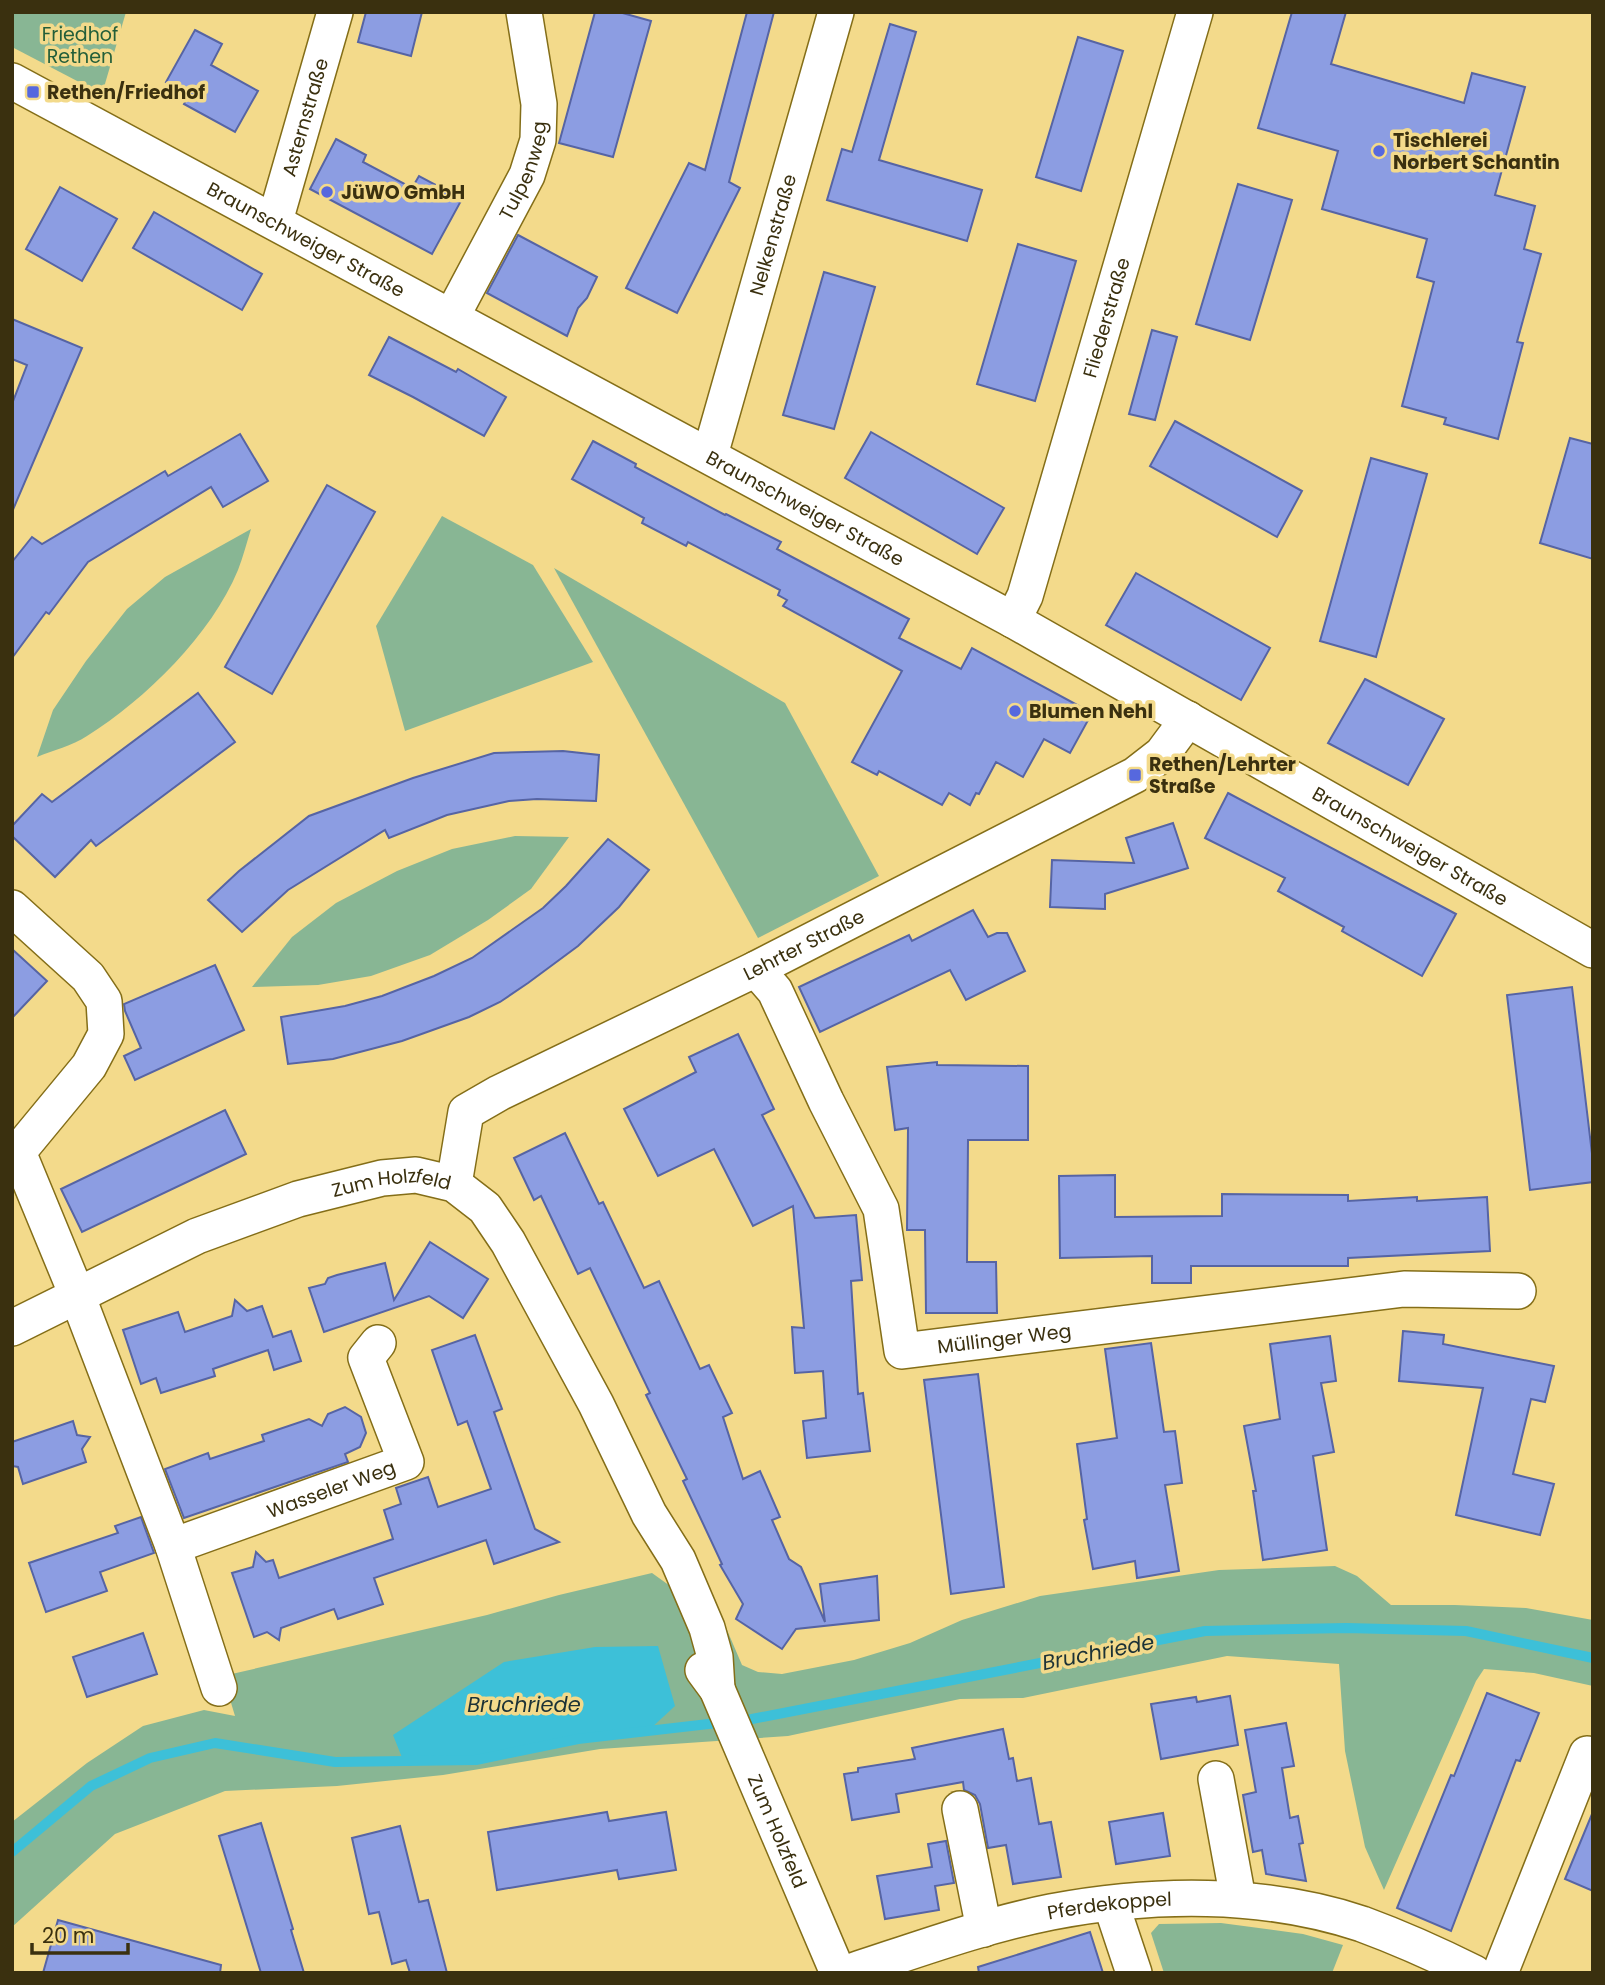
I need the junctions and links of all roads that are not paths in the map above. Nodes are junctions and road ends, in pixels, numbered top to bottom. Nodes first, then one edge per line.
1 (335, 12) edge
2 (524, 12) edge
3 (836, 12) edge
4 (1195, 12) edge
5 (12, 81) edge
6 (275, 221) junction
7 (452, 316) junction
8 (710, 455) junction
9 (1013, 620) junction
10 (1188, 719) junction
11 (12, 908) edge
12 (1593, 950) edge
13 (756, 969) junction
14 (15, 1153) edge
15 (454, 1184) junction
16 (1518, 1291) dead end
17 (77, 1295) junction
18 (12, 1328) edge
19 (378, 1343) dead end
20 (173, 1546) junction
21 (219, 1688) dead end
22 (1587, 1754) dead end
23 (1216, 1779) dead end
24 (960, 1809) dead end
25 (1238, 1899) junction
26 (1111, 1904) junction
27 (984, 1929) junction
28 (838, 1973) edge
29 (846, 1973) edge
30 (1134, 1973) edge
31 (1474, 1973) edge
32 (1500, 1973) edge

1 - 6 street, Asternstraße
2 - 7 street, Tulpenweg
3 - 8 street, Nelkenstraße
4 - 9 street, Fliederstraße
5 - 6 street, Braunschweiger Straße
6 - 7 street, Braunschweiger Straße
7 - 8 street, Braunschweiger Straße
8 - 9 street, Braunschweiger Straße
9 - 10 street, Braunschweiger Straße
10 - 12 street, Braunschweiger Straße
10 - 13 street, Lehrter Straße
11 - 14 street
13 - 15 street, Lehrter Straße
13 - 16 street, Müllinger Weg
14 - 17 street
15 - 17 street, Zum Holzfeld
15 - 28 street, Zum Holzfeld
17 - 18 street, Zum Holzfeld
17 - 20 street
19 - 20 street, Wasseler Weg
20 - 21 street
22 - 32 street
23 - 25 street
24 - 27 street
25 - 26 street, Pferdekoppel
25 - 31 street, Pferdekoppel
26 - 27 street, Pferdekoppel
26 - 30 street
27 - 29 street, Pferdekoppel

